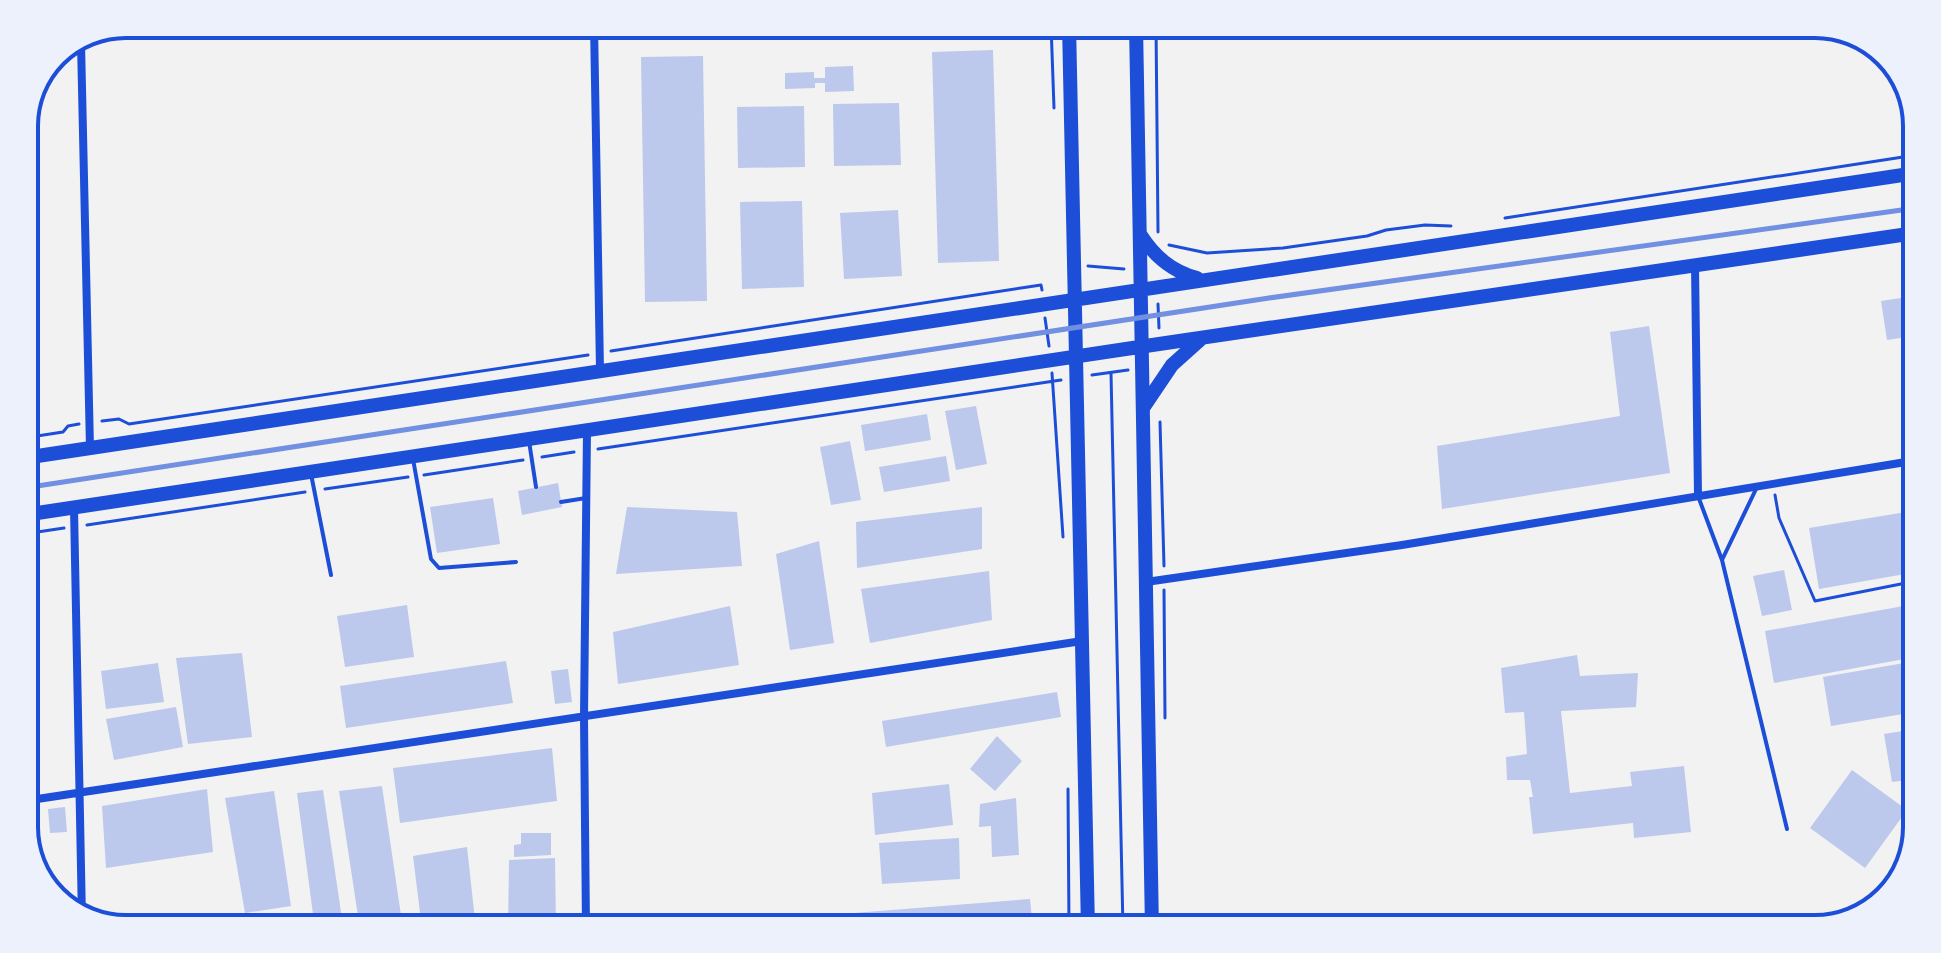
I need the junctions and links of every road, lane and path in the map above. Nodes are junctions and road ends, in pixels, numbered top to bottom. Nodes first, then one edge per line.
1 (594, 38) edge
2 (1069, 38) edge
3 (1136, 38) edge
4 (1156, 38) edge
5 (81, 51) edge
6 (1903, 157) edge
7 (1903, 175) edge
8 (1497, 219) dead end
9 (1450, 226) dead end
10 (1140, 234) junction
11 (1903, 235) edge
12 (1158, 237) dead end
13 (1158, 243) dead end
14 (1084, 266) dead end
15 (1695, 266) junction
16 (1132, 269) dead end
17 (1201, 279) junction
18 (1041, 285) dead end
19 (1141, 288) junction
20 (1074, 298) junction
21 (1159, 301) dead end
22 (1159, 326) dead end
23 (1202, 338) junction
24 (1142, 346) junction
25 (600, 353) junction
26 (1076, 357) junction
27 (600, 370) junction
28 (1123, 371) dead end
29 (1111, 373) junction
30 (1088, 376) dead end
31 (1143, 408) junction
32 (1160, 409) dead end
33 (89, 423) junction
34 (587, 430) junction
35 (38, 436) edge
36 (528, 439) junction
37 (90, 448) junction
38 (38, 456) edge
39 (412, 457) junction
40 (1903, 463) edge
41 (310, 472) junction
42 (1774, 485) junction
43 (536, 487) dead end
44 (1757, 487) junction
45 (1698, 496) junction
46 (587, 497) junction
47 (561, 502) dead end
48 (74, 508) junction
49 (38, 513) edge
50 (1722, 560) junction
51 (516, 562) dead end
52 (331, 575) dead end
53 (1164, 580) junction
54 (1146, 582) junction
55 (1903, 584) edge
56 (1082, 641) junction
57 (584, 717) junction
58 (1165, 730) dead end
59 (78, 795) junction
60 (38, 799) edge
61 (1787, 829) dead end
62 (81, 903) edge
63 (586, 915) edge
64 (1088, 915) edge
65 (1123, 915) edge
66 (1152, 915) edge

1 - 25 street
2 - 20 main road
3 - 10 main road
4 - 12 path
5 - 33 street
6 - 8 path
7 - 17 main road
9 - 13 path
10 - 17 main road
10 - 19 main road
11 - 15 main road
14 - 16 path
15 - 23 main road
15 - 45 street
17 - 19 main road
18 - 25 path
19 - 20 main road
19 - 24 main road
20 - 26 main road
20 - 27 main road
21 - 22 path
23 - 24 main road
23 - 31 main road
24 - 26 main road
24 - 31 main road
25 - 27 street
25 - 33 path
26 - 34 main road
26 - 56 main road
27 - 37 main road
28 - 29 path
29 - 30 path
29 - 65 path
31 - 54 main road
32 - 53 path
33 - 35 path
33 - 37 street
34 - 36 main road
34 - 46 street
36 - 39 main road
36 - 43 lane
37 - 38 main road
39 - 41 main road
39 - 51 lane
40 - 42 street
41 - 48 main road
41 - 52 lane
42 - 44 street
42 - 55 path
44 - 45 street
44 - 50 lane
45 - 50 lane
45 - 53 street
46 - 47 lane
46 - 57 street
48 - 49 main road
48 - 59 street
50 - 61 lane
53 - 54 street
53 - 58 path
54 - 66 main road
56 - 57 street
56 - 64 main road
57 - 59 street
57 - 63 street
59 - 60 street
59 - 62 street

